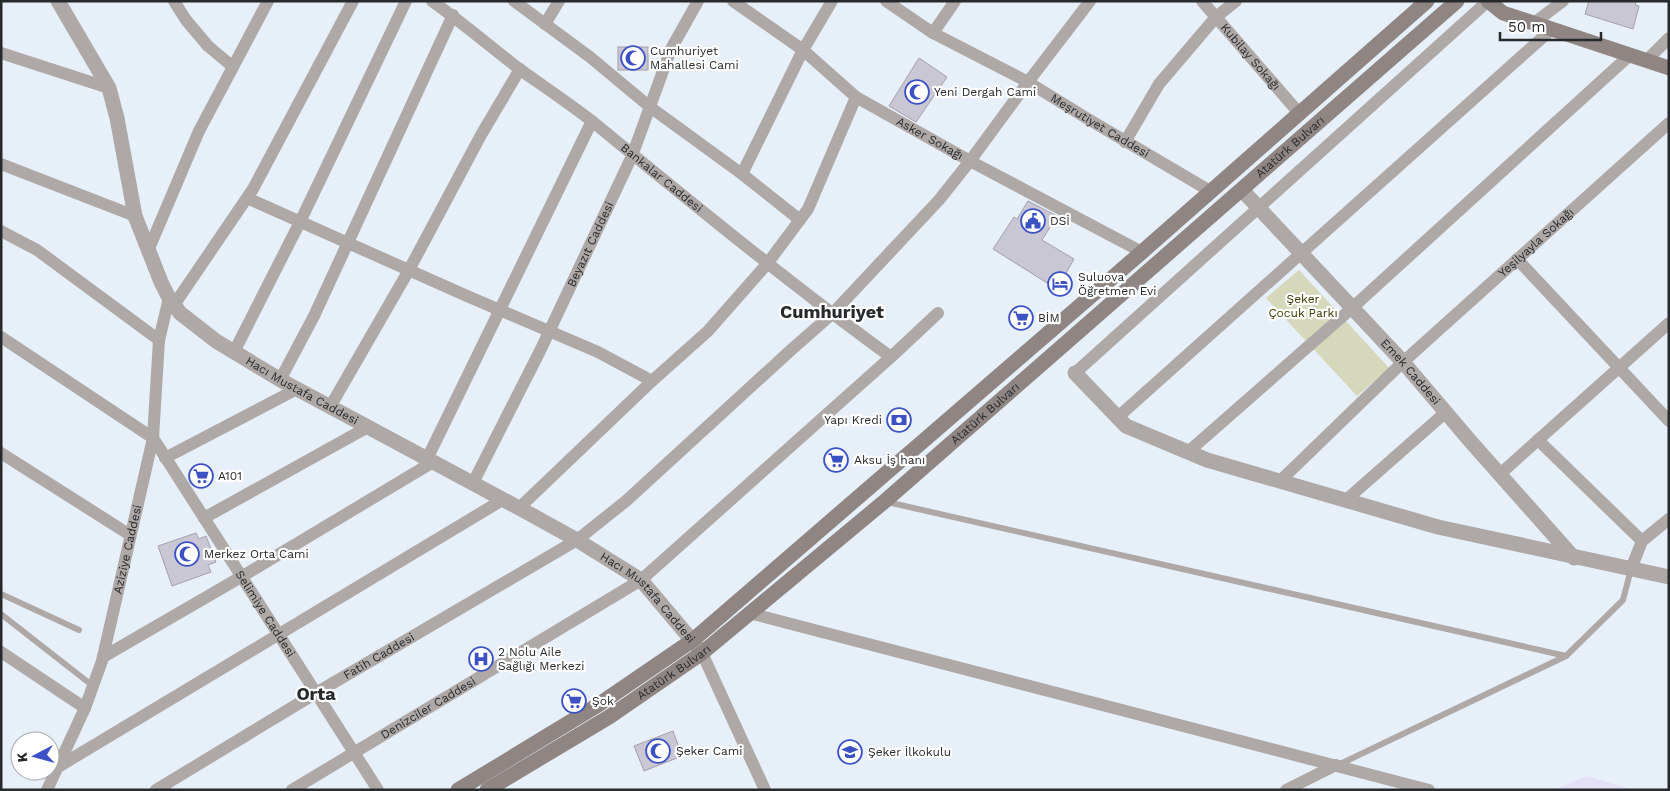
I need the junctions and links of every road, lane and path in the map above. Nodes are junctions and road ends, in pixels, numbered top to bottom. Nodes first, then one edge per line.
1 (58, 1) edge
2 (174, 1) edge
3 (268, 1) edge
4 (353, 1) edge
5 (406, 1) edge
6 (432, 1) edge
7 (514, 1) edge
8 (559, 1) edge
9 (698, 1) edge
10 (733, 1) edge
11 (832, 1) edge
12 (886, 1) edge
13 (955, 1) edge
14 (1090, 1) edge
15 (1202, 1) edge
16 (1236, 1) edge
17 (1427, 1) edge
18 (1457, 1) edge
19 (1488, 1) edge
20 (1563, 1) edge
21 (453, 15) junction
22 (1216, 17) junction
23 (545, 24) junction
24 (1534, 24) junction
25 (1552, 29) junction
26 (934, 33) junction
27 (1669, 38) edge
28 (803, 50) junction
29 (1, 52) edge
30 (1630, 56) junction
31 (1646, 61) junction
32 (233, 67) junction
33 (1669, 68) edge
34 (520, 69) junction
35 (1028, 82) junction
36 (109, 88) junction
37 (856, 97) junction
38 (650, 107) junction
39 (1299, 113) junction
40 (592, 121) junction
41 (1669, 124) edge
42 (1126, 142) junction
43 (632, 156) junction
44 (970, 161) junction
45 (1, 164) edge
46 (742, 174) junction
47 (1242, 190) junction
48 (1210, 191) junction
49 (247, 198) junction
50 (1258, 207) junction
51 (135, 216) junction
52 (800, 220) junction
53 (300, 222) junction
54 (1, 231) edge
55 (349, 243) junction
56 (148, 251) junction
57 (1142, 252) junction
58 (1301, 254) junction
59 (1517, 259) junction
60 (767, 264) junction
61 (409, 270) junction
62 (172, 301) junction
63 (1352, 308) junction
64 (500, 310) junction
65 (938, 312) dead end
66 (832, 314) junction
67 (1669, 323) edge
68 (549, 332) junction
69 (1, 337) edge
70 (159, 340) junction
71 (234, 352) junction
72 (891, 357) junction
73 (1403, 362) junction
74 (1619, 367) junction
75 (1075, 373) joint
76 (280, 380) junction
77 (652, 381) junction
78 (297, 390) junction
79 (330, 407) junction
80 (1446, 412) junction
81 (1118, 417) junction
82 (1669, 421) edge
83 (368, 428) junction
84 (153, 438) junction
85 (1538, 440) junction
86 (1188, 452) junction
87 (1, 453) edge
88 (165, 458) junction
89 (430, 460) junction
90 (1500, 474) junction
91 (1280, 481) junction
92 (474, 484) junction
93 (504, 500) junction
94 (1346, 500) junction
95 (885, 501) junction
96 (519, 508) junction
97 (204, 518) junction
98 (1669, 519) edge
99 (130, 535) junction
100 (577, 540) junction
101 (1642, 541) junction
102 (1574, 558) junction
103 (1631, 569) junction
104 (241, 577) junction
105 (1669, 577) edge
106 (641, 580) junction
107 (1, 594) edge
108 (749, 613) junction
109 (1, 614) edge
110 (79, 630) dead end
111 (278, 634) junction
112 (692, 640) junction
113 (1, 652) edge
114 (702, 653) junction
115 (1566, 656) junction
116 (103, 657) junction
117 (93, 686) junction
118 (316, 693) junction
119 (85, 708) junction
120 (353, 753) junction
121 (60, 762) edge
122 (60, 765) edge
123 (1336, 766) junction
124 (156, 790) edge
125 (292, 790) edge
126 (378, 790) edge
127 (458, 790) edge
128 (487, 790) edge
129 (765, 790) edge
130 (1286, 790) edge
131 (1429, 790) edge

1 - 36 street, Hacı Mustafa Caddesi
2 - 32 street
3 - 32 street
4 - 49 street
5 - 53 street
6 - 21 street, Bankalar Caddesi
7 - 23 street
8 - 23 street
9 - 38 street, Beyazıt Caddesi
10 - 28 street, Asker Sokağı
11 - 28 street
12 - 26 street, Meşrutiyet Caddesi
13 - 26 street
14 - 35 street, Fatih Caddesi
15 - 22 street, Kubilay Sokağı
16 - 22 street
17 - 39 main road, Atatürk Bulvarı
18 - 47 main road, Atatürk Bulvarı
19 - 24 main road
19 - 50 street
20 - 24 street
21 - 34 street, Bankalar Caddesi
21 - 55 street
22 - 39 street, Kubilay Sokağı
22 - 42 street
23 - 38 street
24 - 25 main road
25 - 30 main road
25 - 58 street
26 - 35 street, Meşrutiyet Caddesi
27 - 31 street
28 - 37 street, Asker Sokağı
28 - 46 street
29 - 36 street
30 - 31 main road
30 - 63 street
31 - 33 main road
32 - 56 street
34 - 40 street, Bankalar Caddesi
34 - 61 street
35 - 42 street, Meşrutiyet Caddesi
35 - 44 street, Fatih Caddesi
36 - 51 street, Hacı Mustafa Caddesi
37 - 44 street, Asker Sokağı
37 - 52 street
38 - 43 street, Beyazıt Caddesi
38 - 46 street
39 - 48 main road, Atatürk Bulvarı
40 - 43 street, Bankalar Caddesi
40 - 64 street
41 - 59 street, Yeşilyayla Sokağı
42 - 48 street, Meşrutiyet Caddesi
43 - 60 street, Bankalar Caddesi
43 - 68 street, Beyazıt Caddesi
44 - 57 street, Asker Sokağı
44 - 66 street, Fatih Caddesi
45 - 51 street
46 - 52 street
47 - 50 street, Emek Caddesi
47 - 95 main road, Atatürk Bulvarı
48 - 57 main road, Atatürk Bulvarı
49 - 53 street
49 - 62 street
50 - 58 street, Emek Caddesi
50 - 75 street
51 - 56 street, Hacı Mustafa Caddesi
52 - 60 street
53 - 55 street
53 - 71 street
54 - 70 street
55 - 61 street
55 - 76 street
56 - 62 street, Hacı Mustafa Caddesi
57 - 112 main road, Atatürk Bulvarı
58 - 63 street, Emek Caddesi
58 - 81 street
59 - 73 street, Yeşilyayla Sokağı
59 - 74 street
60 - 66 street, Bankalar Caddesi
60 - 77 street
61 - 64 street
61 - 79 street
62 - 70 street, Aziziye Caddesi
62 - 71 street, Hacı Mustafa Caddesi
63 - 73 street, Emek Caddesi
63 - 86 street
64 - 68 street
64 - 89 street
65 - 72 street, Denizciler Caddesi
66 - 72 street, Bankalar Caddesi
66 - 100 street, Fatih Caddesi
67 - 74 street
68 - 77 street
68 - 92 street, Beyazıt Caddesi
69 - 84 street
70 - 84 street, Aziziye Caddesi
71 - 76 street, Hacı Mustafa Caddesi
72 - 106 street, Denizciler Caddesi
73 - 80 street, Emek Caddesi
73 - 91 street, Yeşilyayla Sokağı
74 - 82 street
74 - 85 street
75 - 81 street
76 - 78 street, Hacı Mustafa Caddesi
77 - 96 street
78 - 79 street, Hacı Mustafa Caddesi
78 - 88 street
79 - 83 street, Hacı Mustafa Caddesi
80 - 90 street, Emek Caddesi
80 - 94 street
81 - 86 street
83 - 89 street, Hacı Mustafa Caddesi
83 - 97 street
84 - 88 street, Selimiye Caddesi
84 - 99 street, Aziziye Caddesi
85 - 90 street
85 - 101 street
86 - 91 street
87 - 99 street
88 - 97 street, Selimiye Caddesi
89 - 92 street, Hacı Mustafa Caddesi
89 - 104 street
90 - 102 street, Emek Caddesi
91 - 94 street
92 - 93 street, Hacı Mustafa Caddesi
93 - 96 street, Hacı Mustafa Caddesi
93 - 111 street
94 - 102 street
95 - 108 main road, Atatürk Bulvarı
95 - 115 lane
96 - 100 street, Hacı Mustafa Caddesi
97 - 104 street, Selimiye Caddesi
98 - 101 street
99 - 116 street, Aziziye Caddesi
100 - 106 street, Hacı Mustafa Caddesi
100 - 118 street, Fatih Caddesi
101 - 103 street
102 - 103 street
103 - 105 street
103 - 115 lane
104 - 111 street, Selimiye Caddesi
104 - 116 street
106 - 112 street, Hacı Mustafa Caddesi
106 - 120 street, Denizciler Caddesi
107 - 110 lane
108 - 114 main road, Atatürk Bulvarı
108 - 123 street
109 - 117 lane
111 - 118 street, Selimiye Caddesi
111 - 122 street
112 - 114 street, Hacı Mustafa Caddesi
112 - 127 main road, Atatürk Bulvarı
113 - 119 street
114 - 128 main road, Atatürk Bulvarı
114 - 129 street
115 - 123 lane
116 - 117 street, Aziziye Caddesi
117 - 119 street, Aziziye Caddesi
118 - 120 street, Selimiye Caddesi
118 - 124 street, Fatih Caddesi
119 - 121 street, Aziziye Caddesi
120 - 125 street, Denizciler Caddesi
120 - 126 street, Selimiye Caddesi
123 - 130 street
123 - 131 street

